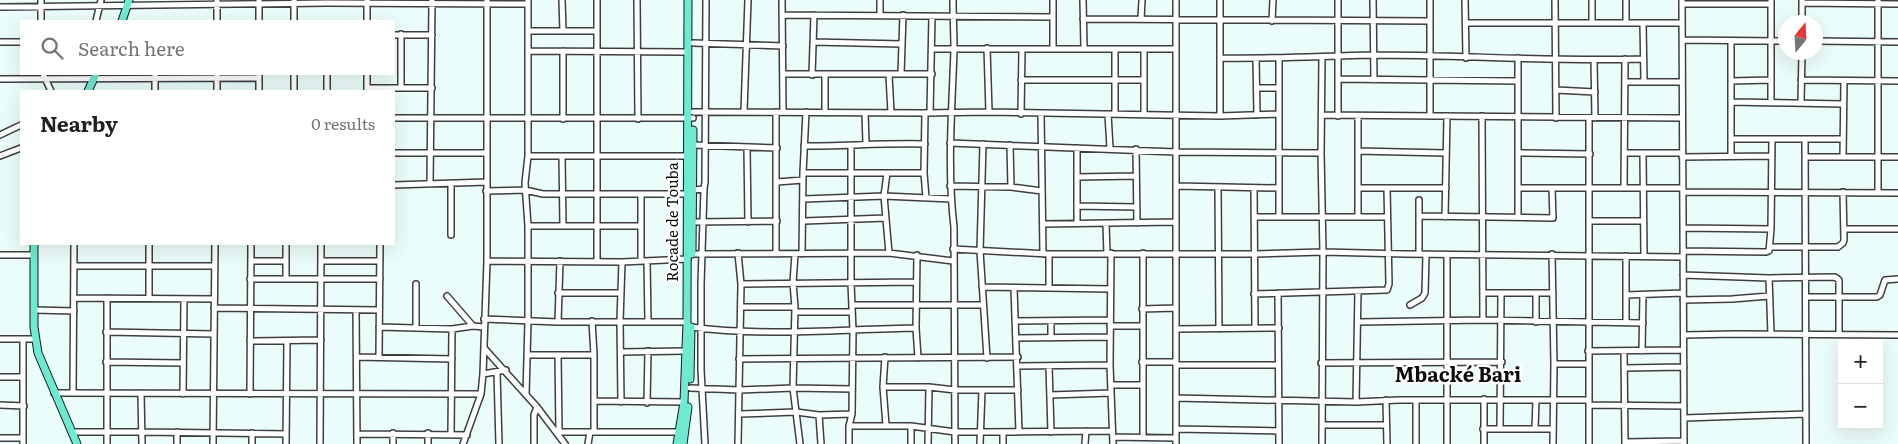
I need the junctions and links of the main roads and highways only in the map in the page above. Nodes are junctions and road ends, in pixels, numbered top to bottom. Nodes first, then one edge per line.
1 (688, 0) edge
2 (693, 0) edge
3 (128, 3) edge
4 (122, 20) edge
5 (95, 76) edge
6 (88, 90) edge
7 (691, 116) junction
8 (690, 192) junction
9 (34, 245) edge
10 (690, 257) junction
11 (689, 325) junction
12 (77, 444) edge
13 (677, 444) edge
14 (683, 444) edge

1 - 7 main road, Rocade de Touba
2 - 7 main road, Rocade de Touba
3 - 4 main road
5 - 6 main road
7 - 8 main road, Rocade de Touba
7 - 8 main road, Rocade de Touba
8 - 10 main road, Rocade de Touba
8 - 10 main road, Rocade de Touba
9 - 12 main road
10 - 11 main road, Rocade de Touba
11 - 13 main road, Rocade de Touba
11 - 14 main road, Rocade de Touba

